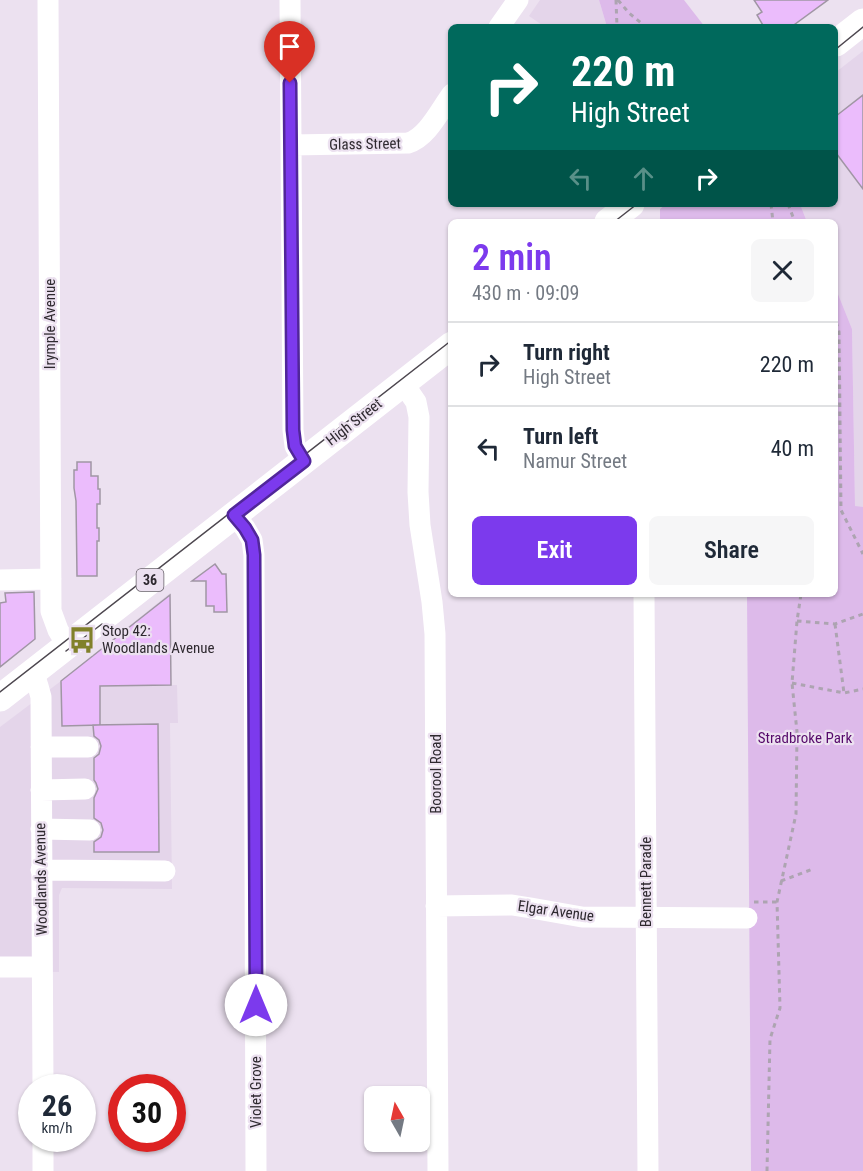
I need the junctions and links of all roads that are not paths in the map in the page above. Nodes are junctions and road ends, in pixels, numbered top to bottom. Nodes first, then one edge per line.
1 (48, 0) edge
2 (290, 0) edge
3 (518, 0) edge
4 (501, 24) edge
5 (448, 100) edge
6 (291, 145) junction
7 (448, 348) edge
8 (404, 382) junction
9 (304, 461) junction
10 (234, 515) junction
11 (51, 579) junction
12 (0, 580) edge
13 (644, 597) edge
14 (67, 645) junction
15 (33, 671) junction
16 (0, 698) edge
17 (41, 747) junction
18 (88, 747) dead end
19 (86, 789) dead end
20 (40, 790) junction
21 (40, 829) junction
22 (90, 830) dead end
23 (41, 870) junction
24 (165, 871) dead end
25 (436, 906) junction
26 (746, 910) road end
27 (646, 918) junction
28 (0, 967) edge
29 (42, 968) junction
30 (43, 1074) edge
31 (43, 1152) edge
32 (43, 1171) edge
33 (256, 1171) edge
34 (438, 1171) edge
35 (648, 1171) edge

1 - 11 street, Irymple Avenue
2 - 6 street
3 - 4 street
5 - 6 street, Glass Street
6 - 9 street
7 - 8 main road, High Street / 36
8 - 9 main road, High Street / 36
8 - 25 street, Boorool Road
9 - 10 main road, High Street / 36
10 - 14 main road, High Street / 36
10 - 33 street, Violet Grove
11 - 12 street
11 - 14 street, Irymple Avenue
13 - 27 street, Bennett Parade
14 - 15 main road, High Street / 36
15 - 16 main road, High Street / 36
15 - 17 street, Woodlands Avenue
17 - 18 street
17 - 20 street, Woodlands Avenue
19 - 20 street
20 - 21 street, Woodlands Avenue
21 - 22 street
21 - 23 street, Woodlands Avenue
23 - 24 street
23 - 29 street, Woodlands Avenue
25 - 27 street, Elgar Avenue
25 - 34 street, Boorool Road
26 - 27 street, Elgar Avenue
27 - 35 street, Bennett Parade
28 - 29 street
29 - 30 street, Woodlands Avenue
31 - 32 street

